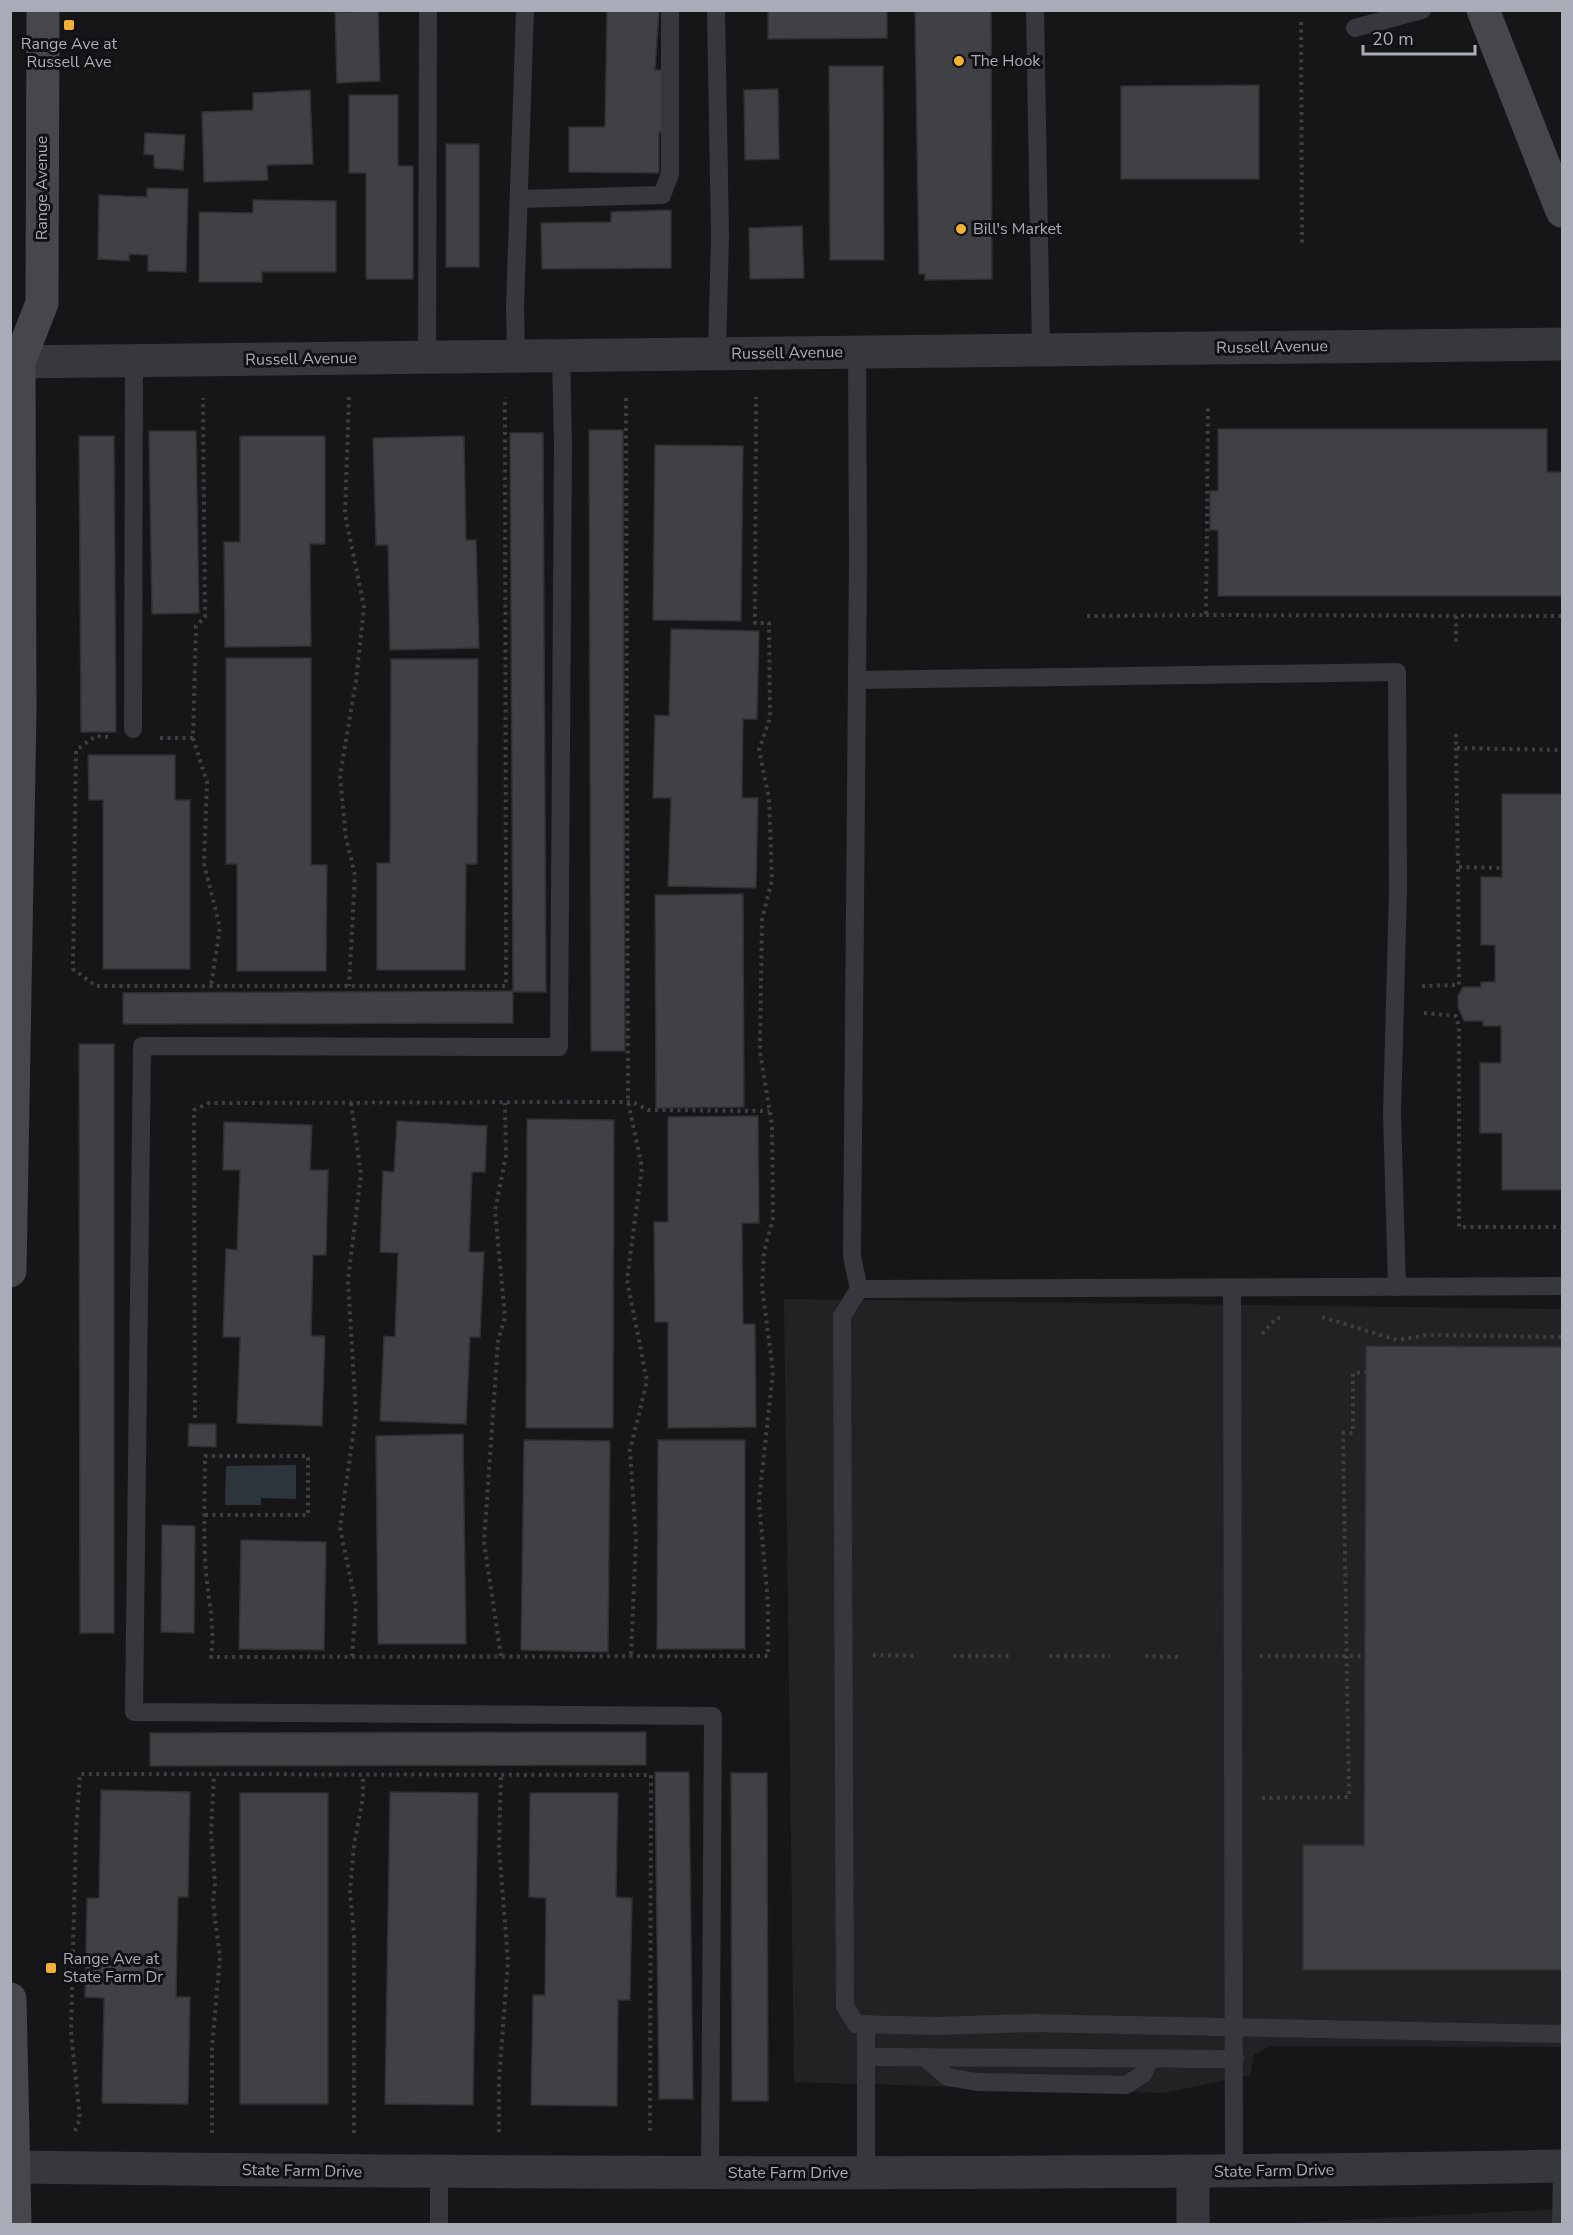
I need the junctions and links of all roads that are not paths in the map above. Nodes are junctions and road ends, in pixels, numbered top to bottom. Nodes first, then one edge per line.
1 (43, 10) edge
2 (428, 10) edge
3 (525, 10) edge
4 (670, 10) edge
5 (716, 10) edge
6 (1035, 10) edge
7 (1422, 10) edge
8 (1483, 10) edge
9 (1355, 28) dead end
10 (519, 199) junction
11 (1563, 211) edge
12 (1563, 344) edge
13 (1041, 350) junction
14 (857, 353) junction
15 (717, 354) junction
16 (516, 356) junction
17 (561, 356) junction
18 (13, 357) edge
19 (427, 358) junction
20 (134, 361) junction
21 (857, 680) junction
22 (125, 733) road end
23 (10, 1271) edge
24 (1563, 1286) edge
25 (1397, 1287) junction
26 (1232, 1288) junction
27 (859, 1289) junction
28 (10, 1999) edge
29 (866, 2024) junction
30 (1235, 2029) junction
31 (1563, 2034) edge
32 (866, 2057) junction
33 (924, 2057) junction
34 (1150, 2059) junction
35 (1235, 2059) junction
36 (1563, 2166) edge
37 (12, 2167) edge
38 (1234, 2172) junction
39 (439, 2173) junction
40 (710, 2173) junction
41 (866, 2173) junction
42 (1193, 2173) junction
43 (1563, 2174) edge
44 (15, 2224) edge
45 (439, 2224) edge
46 (1193, 2224) edge
47 (1561, 2224) edge

1 - 18 street, Range Avenue
2 - 19 lane
3 - 10 lane
4 - 10 lane
5 - 15 lane
6 - 13 lane
7 - 9 lane
8 - 11 street
10 - 16 lane
12 - 13 street, Russell Avenue
13 - 14 street, Russell Avenue
14 - 15 street, Russell Avenue
14 - 21 lane
15 - 17 street, Russell Avenue
16 - 17 street, Russell Avenue
16 - 19 street, Russell Avenue
17 - 40 lane
18 - 20 street, Russell Avenue
18 - 23 street, Range Avenue
19 - 20 street, Russell Avenue
20 - 22 lane
21 - 25 lane
21 - 27 lane
24 - 25 lane
25 - 26 lane
26 - 27 lane
26 - 30 lane
27 - 29 lane
28 - 37 street
29 - 30 lane
29 - 32 lane
30 - 31 lane
30 - 35 lane
32 - 33 lane
32 - 41 lane
33 - 34 lane
33 - 34 lane
34 - 35 lane
35 - 38 lane
36 - 38 street, State Farm Drive
37 - 39 street, State Farm Drive
37 - 44 street
38 - 42 street, State Farm Drive
39 - 40 street, State Farm Drive
39 - 45 lane
40 - 41 street, State Farm Drive
41 - 42 street, State Farm Drive
42 - 46 street
43 - 47 lane

